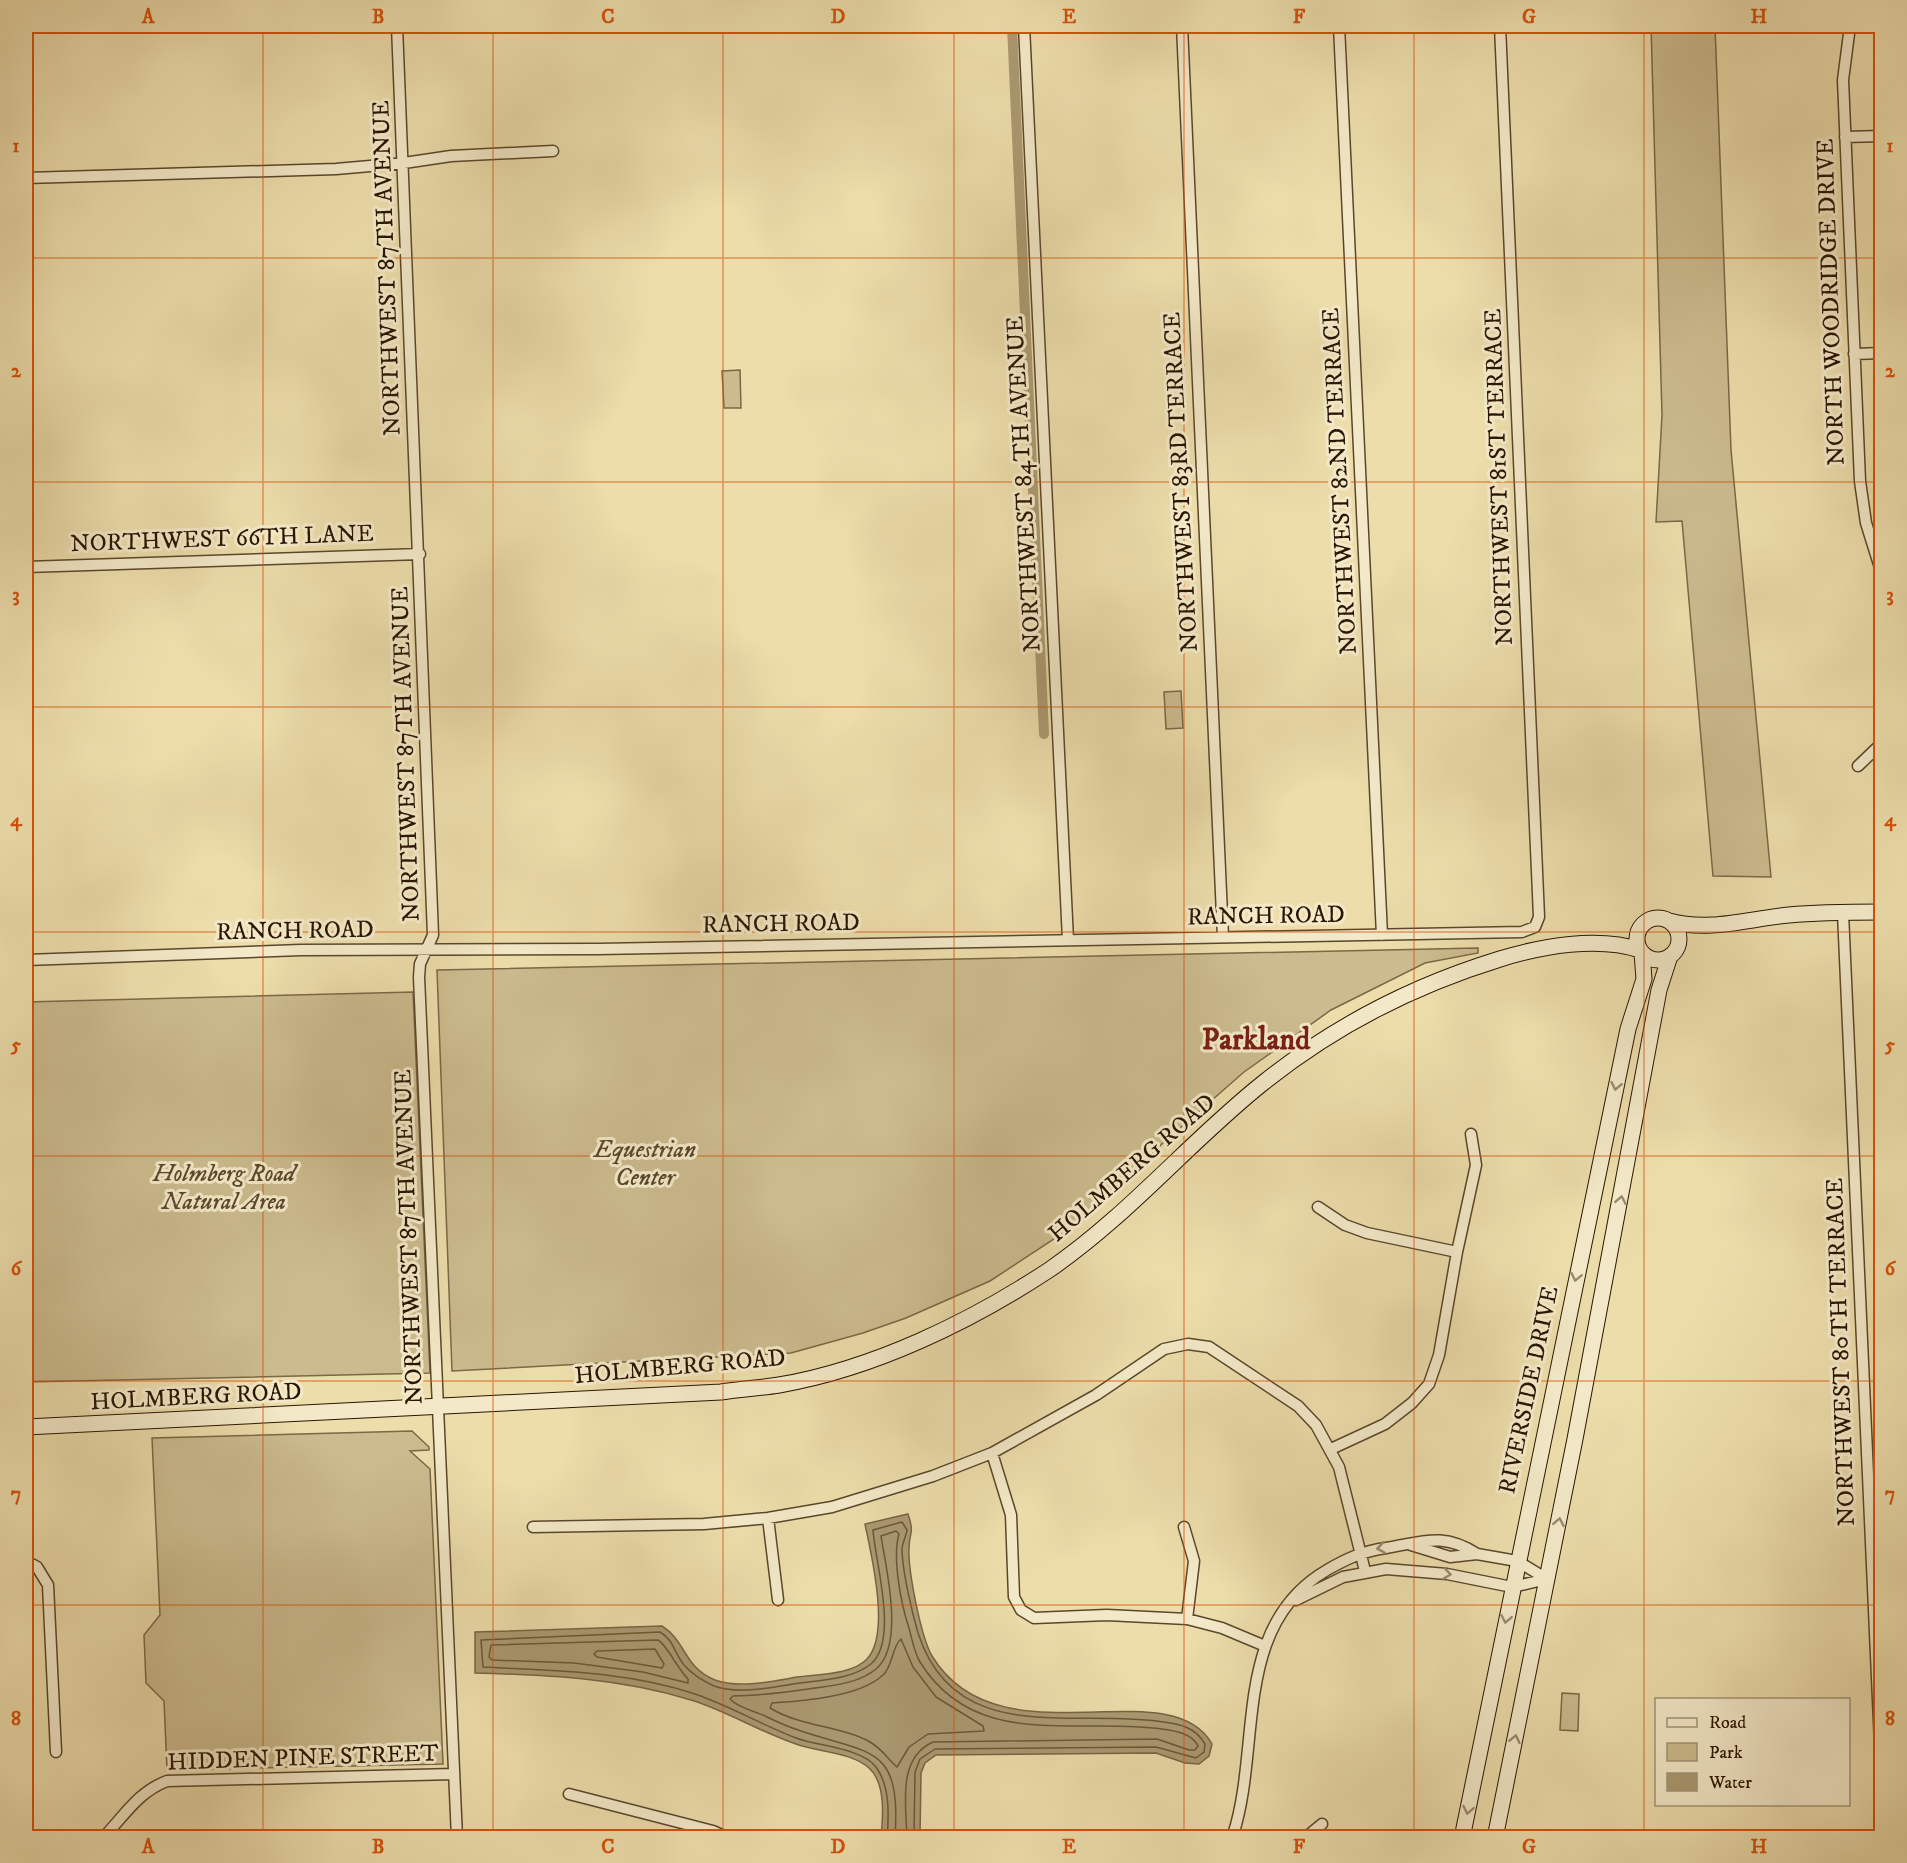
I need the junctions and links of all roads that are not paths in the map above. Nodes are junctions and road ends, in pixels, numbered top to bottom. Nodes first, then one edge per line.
1 (397, 26) edge
2 (1024, 26) edge
3 (1182, 26) edge
4 (1339, 26) edge
5 (1500, 26) edge
6 (1850, 26) edge
7 (1881, 136) edge
8 (1845, 137) junction
9 (553, 151) dead end
10 (404, 163) junction
11 (26, 178) edge
12 (1881, 352) edge
13 (1854, 354) junction
14 (420, 554) junction
15 (26, 567) edge
16 (1881, 574) edge
17 (1881, 743) edge
18 (1858, 766) dead end
19 (1881, 912) edge
20 (1843, 913) junction
21 (1669, 921) junction
22 (1642, 925) junction
23 (1535, 927) joint
24 (1717, 927) junction
25 (1382, 935) junction
26 (1223, 937) junction
27 (1068, 940) junction
28 (1607, 943) junction
29 (427, 950) junction
30 (1641, 951) junction
31 (1674, 951) junction
32 (26, 960) edge
33 (1628, 1029) junction
34 (1471, 1134) dead end
35 (1318, 1207) dead end
36 (1457, 1252) junction
37 (437, 1407) junction
38 (26, 1427) edge
39 (1330, 1449) junction
40 (992, 1453) junction
41 (768, 1518) junction
42 (533, 1527) dead end
43 (1184, 1527) dead end
44 (1409, 1545) junction
45 (1429, 1551) junction
46 (1361, 1552) junction
47 (1477, 1554) junction
48 (1517, 1561) junction
49 (26, 1562) edge
50 (1365, 1571) junction
51 (1426, 1572) junction
52 (1547, 1579) junction
53 (1512, 1587) junction
54 (778, 1600) dead end
55 (1285, 1606) junction
56 (1187, 1619) junction
57 (1265, 1646) junction
58 (56, 1752) dead end
59 (454, 1774) junction
60 (1881, 1790) edge
61 (569, 1794) dead end
62 (1322, 1824) dead end
63 (1234, 1837) edge
64 (103, 1838) edge
65 (457, 1838) edge
66 (728, 1838) edge
67 (1305, 1838) edge
68 (1462, 1838) edge
69 (1495, 1838) edge

1 - 10 street, NORTHWEST 87TH AVENUE
2 - 27 street, NORTHWEST 84TH AVENUE
3 - 26 street, NORTHWEST 83RD TERRACE
4 - 25 street, NORTHWEST 82ND TERRACE
5 - 23 street, NORTHWEST 81ST TERRACE
6 - 8 street, NORTH WOODRIDGE DRIVE
7 - 8 street
8 - 13 street, NORTH WOODRIDGE DRIVE
9 - 10 street
10 - 11 street
10 - 14 street, NORTHWEST 87TH AVENUE
12 - 13 street
13 - 16 street, NORTH WOODRIDGE DRIVE
14 - 15 street, NORTHWEST 66TH LANE
14 - 29 street, NORTHWEST 87TH AVENUE
17 - 18 street
19 - 20 street
20 - 24 street
20 - 60 street, NORTHWEST 80TH TERRACE
21 - 22 street
21 - 24 street
21 - 31 street
22 - 28 street, HOLMBERG ROAD
22 - 30 street
23 - 25 street, RANCH ROAD
24 - 31 street
25 - 26 street, RANCH ROAD
26 - 27 street, RANCH ROAD
27 - 29 street, RANCH ROAD
28 - 30 street, HOLMBERG ROAD
28 - 33 street
28 - 37 street, HOLMBERG ROAD
29 - 32 street, RANCH ROAD
29 - 37 street, NORTHWEST 87TH AVENUE
30 - 31 street
30 - 33 street, RIVERSIDE DRIVE
52 -> 31 street
33 -> 48 street, RIVERSIDE DRIVE
34 - 36 street
35 - 36 street
36 - 39 street
37 - 38 street, HOLMBERG ROAD
37 - 59 street, NORTHWEST 87TH AVENUE
39 - 40 street
39 - 46 street
40 - 41 street
40 - 56 street
41 - 42 street
41 - 54 street
43 - 56 street
44 - 45 street
44 -> 46 street
44 - 47 street
45 - 47 street
45 - 51 street
46 - 50 street
46 - 55 street
47 - 48 street
48 - 52 street
48 - 53 street, RIVERSIDE DRIVE
49 - 58 street
50 - 51 street
50 - 55 street
51 -> 53 street
52 - 53 street
69 -> 52 street
53 -> 68 street, RIVERSIDE DRIVE
55 - 57 street
56 - 57 street
57 - 63 street
59 - 64 street, HIDDEN PINE STREET
59 - 65 street, NORTHWEST 87TH AVENUE
61 - 66 street
62 - 67 street

